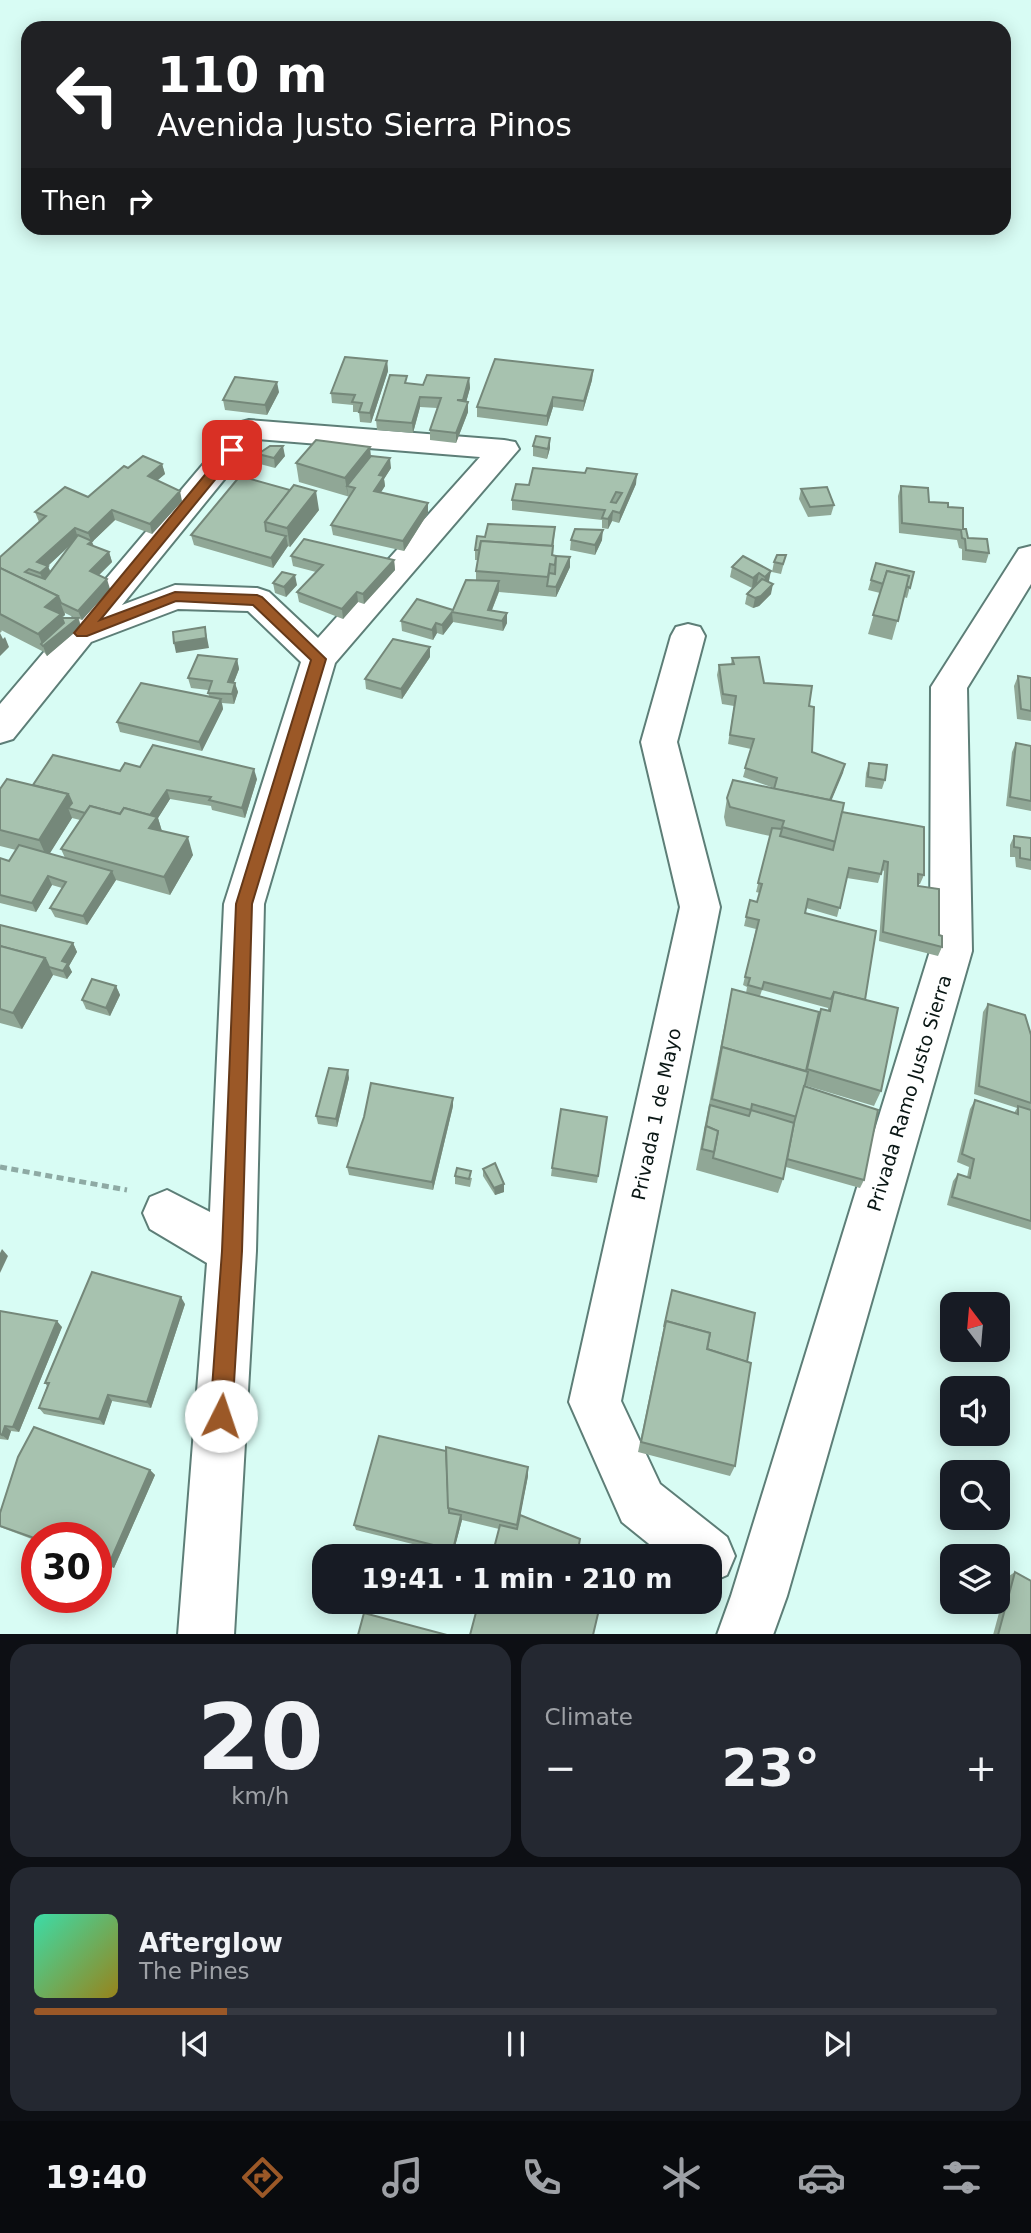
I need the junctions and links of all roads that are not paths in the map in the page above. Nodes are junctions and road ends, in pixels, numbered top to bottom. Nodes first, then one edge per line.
1 (1031, 557) edge
2 (82, 633) junction
3 (688, 636) dead end
4 (319, 659) junction
5 (0, 729) edge
6 (167, 1213) road end
7 (232, 1251) junction
8 (693, 1544) edge
9 (722, 1575) edge
10 (752, 1615) edge
11 (206, 1634) edge

1 - 10 street, Privada Ramo Justo Sierra
2 - 4 street
2 - 4 street
2 - 5 street
3 - 8 street, Privada 1 de Mayo
4 - 7 street
6 - 7 street
7 - 11 street
9 - 10 street, Privada 1 de Mayo

